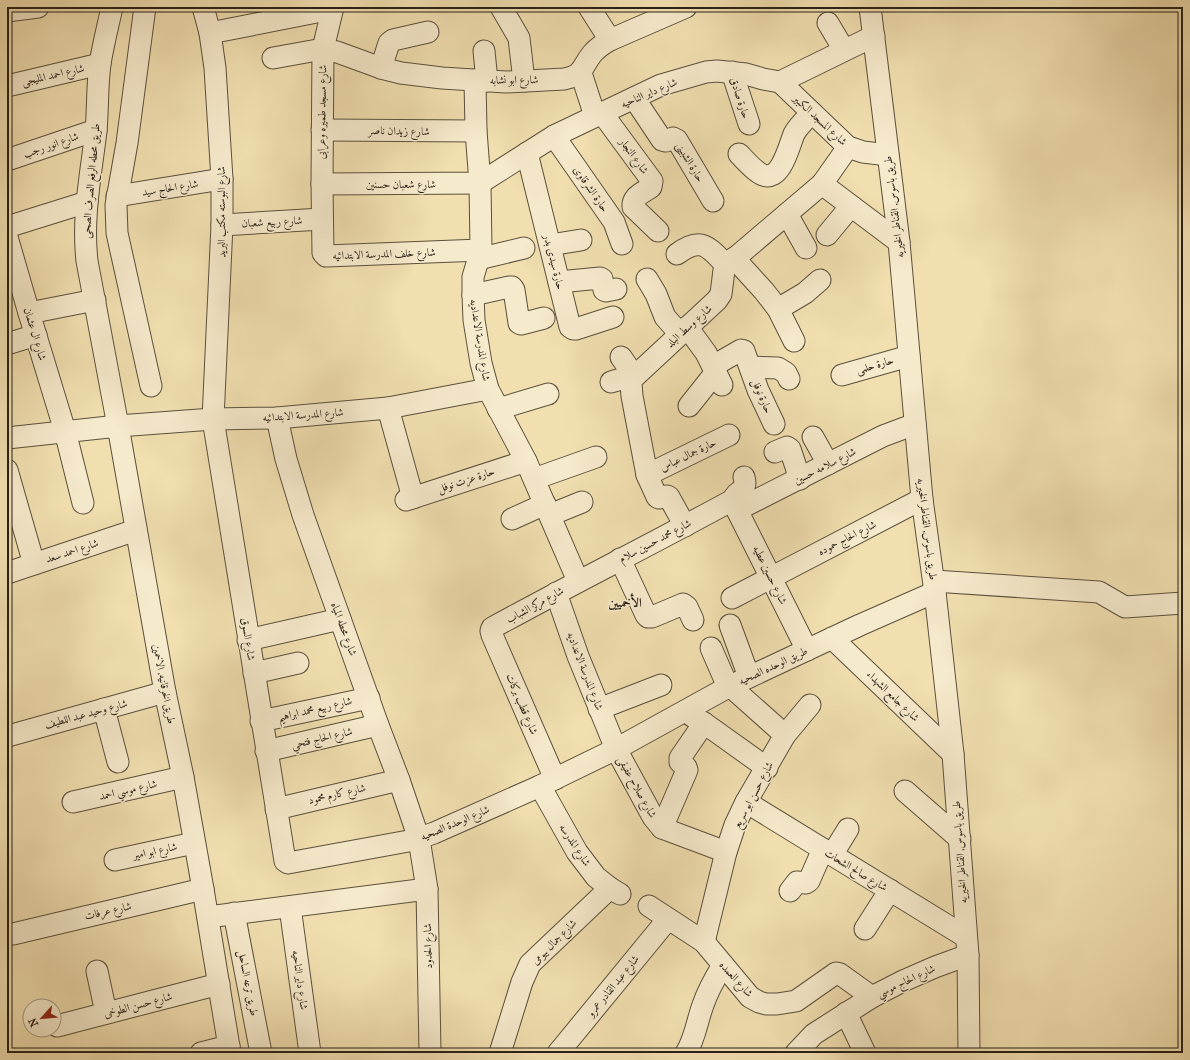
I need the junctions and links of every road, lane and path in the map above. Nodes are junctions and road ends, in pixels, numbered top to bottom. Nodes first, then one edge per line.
1 (38, 7) edge
2 (112, 7) edge
3 (145, 7) edge
4 (203, 7) edge
5 (501, 7) edge
6 (589, 7) edge
7 (686, 7) edge
8 (870, 7) edge
9 (332, 8) edge
10 (7, 12) edge
11 (828, 23) dead end
12 (428, 32) dead end
13 (210, 33) junction
14 (874, 36) junction
15 (610, 40) junction
16 (323, 49) junction
17 (844, 50) junction
18 (484, 51) dead end
19 (273, 58) dead end
20 (100, 64) junction
21 (381, 68) junction
22 (732, 72) junction
23 (581, 73) junction
24 (481, 80) junction
25 (524, 81) junction
26 (780, 82) junction
27 (7, 86) edge
28 (634, 98) junction
29 (812, 113) junction
30 (599, 114) junction
31 (749, 124) dead end
32 (96, 130) junction
33 (322, 130) junction
34 (476, 131) junction
35 (554, 136) junction
36 (848, 147) junction
37 (527, 153) junction
38 (739, 154) dead end
39 (888, 155) junction
40 (7, 160) edge
41 (222, 180) junction
42 (480, 183) junction
43 (322, 184) junction
44 (822, 184) junction
45 (117, 196) junction
46 (713, 201) dead end
47 (87, 202) junction
48 (852, 206) junction
49 (786, 214) junction
50 (641, 215) junction
51 (322, 219) junction
52 (222, 225) junction
53 (7, 227) edge
54 (658, 231) dead end
55 (827, 235) dead end
56 (7, 237) edge
57 (581, 240) dead end
58 (899, 242) junction
59 (550, 245) junction
60 (524, 248) dead end
61 (806, 248) dead end
62 (677, 254) dead end
63 (479, 255) junction
64 (730, 262) junction
65 (647, 280) dead end
66 (820, 280) dead end
67 (559, 282) junction
68 (616, 289) dead end
69 (15, 295) edge
70 (473, 295) junction
71 (95, 300) junction
72 (778, 309) junction
73 (29, 313) junction
74 (613, 317) dead end
75 (544, 318) dead end
76 (683, 331) junction
77 (36, 335) junction
78 (794, 341) dead end
79 (7, 344) edge
80 (909, 356) junction
81 (621, 357) dead end
82 (750, 367) junction
83 (717, 374) junction
84 (842, 375) dead end
85 (633, 377) junction
86 (789, 379) dead end
87 (611, 382) dead end
88 (151, 386) dead end
89 (488, 389) junction
90 (548, 394) dead end
91 (689, 406) dead end
92 (388, 408) junction
93 (498, 409) junction
94 (277, 418) junction
95 (213, 419) junction
96 (774, 424) dead end
97 (915, 424) junction
98 (118, 426) junction
99 (65, 431) junction
100 (729, 435) dead end
101 (813, 437) dead end
102 (7, 438) edge
103 (775, 452) dead end
104 (596, 457) dead end
105 (828, 464) junction
106 (7, 470) edge
107 (530, 470) junction
108 (647, 475) junction
109 (744, 477) dead end
110 (800, 479) junction
111 (922, 499) junction
112 (582, 502) dead end
113 (83, 503) dead end
114 (734, 505) junction
115 (548, 509) junction
116 (512, 518) dead end
117 (685, 526) junction
118 (136, 530) junction
119 (620, 559) junction
120 (34, 564) junction
121 (7, 573) edge
122 (771, 577) junction
123 (578, 581) junction
124 (934, 586) junction
125 (556, 593) junction
126 (732, 598) dead end
127 (1183, 603) edge
128 (340, 619) junction
129 (693, 620) dead end
130 (730, 625) dead end
131 (492, 628) joint
132 (832, 638) junction
133 (248, 640) junction
134 (711, 648) dead end
135 (807, 650) junction
136 (298, 663) dead end
137 (254, 673) junction
138 (749, 677) junction
139 (661, 685) dead end
140 (729, 686) junction
141 (165, 692) junction
142 (369, 698) junction
143 (810, 705) dead end
144 (104, 709) junction
145 (599, 709) junction
146 (684, 712) junction
147 (261, 721) junction
148 (704, 723) junction
149 (378, 725) junction
150 (785, 735) junction
151 (8, 736) edge
152 (616, 749) junction
153 (266, 750) junction
154 (953, 754) junction
155 (118, 762) dead end
156 (767, 768) junction
157 (183, 777) junction
158 (399, 780) junction
159 (548, 783) junction
160 (905, 791) dead end
161 (73, 802) dead end
162 (746, 802) junction
163 (276, 809) junction
164 (662, 828) junction
165 (848, 829) dead end
166 (419, 839) junction
167 (960, 839) junction
168 (194, 842) junction
169 (726, 852) junction
170 (827, 852) junction
171 (284, 859) joint
172 (115, 860) dead end
173 (203, 889) junction
174 (426, 890) junction
175 (890, 890) junction
176 (615, 891) joint
177 (790, 892) dead end
178 (648, 906) dead end
179 (290, 907) junction
180 (234, 913) junction
181 (208, 917) junction
182 (668, 919) junction
183 (865, 930) dead end
184 (13, 934) dead end
185 (704, 942) junction
186 (967, 946) junction
187 (723, 965) junction
188 (97, 971) dead end
189 (219, 984) junction
190 (872, 997) junction
191 (106, 1013) junction
192 (846, 1013) junction
193 (62, 1025) edge
194 (229, 1049) edge
195 (974, 1052) edge
196 (201, 1053) edge
197 (261, 1053) edge
198 (310, 1053) edge
199 (430, 1053) edge
200 (500, 1053) edge
201 (558, 1053) edge
202 (686, 1053) edge
203 (796, 1053) edge
204 (865, 1053) edge

1 - 10 street
2 - 20 street, طريق محطه الرفع الصرف الصحى
3 - 45 street
4 - 13 street, شارع البوسته مكتب البريد
5 - 25 street
6 - 15 street
7 - 15 street
8 - 14 street, طريق باسوس, القناطر الخيريه
9 - 13 street
9 - 16 street, شارع مسجد طميره وعرابى
11 - 17 street
12 - 21 street
13 - 41 street, شارع البوسته مكتب البريد
14 - 17 street
14 - 39 street, طريق باسوس, القناطر الخيريه
15 - 23 street
16 - 19 street
16 - 21 street, شارع ابو نشابه
16 - 33 street, شارع مسجد طميره وعرابى
17 - 26 street
18 - 24 street, شارع المدرسة الاعداديه
20 - 27 street, شارع احمد المليجى
20 - 32 street, طريق محطه الرفع الصرف الصحى
21 - 24 street, شارع ابو نشابه
22 - 26 street, شارع داير الناحيه
22 - 28 street, شارع داير الناحيه
22 - 31 street, حارة صادق
23 - 25 street, شارع ابو نشابه
23 - 30 street
24 - 25 street, شارع ابو نشابه
24 - 34 street, شارع المدرسة الاعداديه
26 - 29 street, شارع المسجد الكبير
28 - 30 street, شارع داير الناحيه
28 - 46 street, حارة الشبينى
29 - 36 street, شارع المسجد الكبير
29 - 38 street
30 - 35 street, شارع داير الناحيه
30 - 50 street, شارع النجار
32 - 40 street, شارع انور رجب
32 - 47 street, طريق محطه الرفع الصرف الصحى
33 - 34 street, شارع زيدان ناصر
33 - 43 street, شارع مسجد طميره وعرابى
34 - 42 street, شارع المدرسة الاعداديه
35 - 37 street, شارع داير الناحيه
35 - 50 street, حارة الشرقاوى
36 - 39 street, شارع المسجد الكبير
36 - 44 street
37 - 42 street, شارع داير الناحيه
37 - 59 street, حارة سيدى بدر
39 - 58 street, طريق باسوس, القناطر الخيريه
41 - 45 street, شارع الحاج سيد
41 - 52 street, شارع البوسته مكتب البريد
42 - 43 street, شارع شعبان حسنين
42 - 63 street, شارع المدرسة الاعداديه
43 - 51 street, شارع مسجد طميره وعرابى
44 - 48 street
44 - 49 street
45 - 88 street
47 - 53 street
47 - 71 street, طريق محطه الرفع الصرف الصحى
48 - 55 street
48 - 58 street
49 - 61 street
49 - 64 street
50 - 54 street, شارع النجار
51 - 52 street, شارع ربيع شعبان
51 - 63 street, شارع خلف المدرسة الابتدائيه
52 - 95 street, شارع البوسته مكتب البريد
56 - 69 street, شارع ال عثمان
57 - 59 street
58 - 80 street, طريق باسوس, القناطر الخيريه
59 - 67 street, حارة سيدى بدر
60 - 63 street
62 - 64 street
63 - 70 street, شارع المدرسة الاعداديه
64 - 72 street
64 - 76 street, شارع وسط البلد
65 - 76 street
66 - 72 street
67 - 68 street
67 - 74 street, حارة سيدى بدر
69 - 73 street, شارع ال عثمان
70 - 75 street
70 - 89 street, شارع المدرسة الاعداديه
71 - 73 street
71 - 98 street, طريق محطه الرفع الصرف الصحى
72 - 78 street
73 - 77 street, شارع ال عثمان
76 - 83 street
76 - 85 street, شارع وسط البلد
77 - 79 street
77 - 99 street, شارع ال عثمان
80 - 84 street, حارة حلمى
80 - 97 street, طريق باسوس, القناطر الخيريه
81 - 85 street
82 - 83 street, حارة نوفل
82 - 86 street, حارة نوفل
82 - 96 street, حارة نوفل
83 - 91 street
85 - 87 street
85 - 108 street
89 - 92 street, شارع المدرسة الابتدائيه
89 - 93 street, شارع المدرسة الاعداديه
90 - 93 street
92 - 94 street, شارع المدرسة الابتدائيه
92 - 107 street, حارة عزت نوفل
93 - 107 street, شارع المدرسة الاعداديه
94 - 95 street, شارع المدرسة الابتدائيه
94 - 128 street, شارع محطه المياه
95 - 98 street, شارع المدرسة الابتدائيه
95 - 133 street, شارع السوق
97 - 105 street, شارع سلامه حسين
97 - 111 street, طريق باسوس, القناطر الخيريه
98 - 99 street
98 - 118 street, طريق الخرقانيه, الاخمين
99 - 102 street
99 - 113 street, شارع ال عثمان
100 - 108 street, حارة جمال عباس
101 - 105 street
103 - 110 street
104 - 107 street, حارة عزت نوفل
105 - 110 street, شارع سلامه حسين
106 - 120 street
107 - 115 street, شارع المدرسة الاعداديه
108 - 117 street
109 - 114 street
110 - 114 street, شارع سلامه حسين
111 - 122 street, شارع الحاج حموده
111 - 124 street, طريق باسوس, القناطر الخيريه
112 - 115 street
114 - 117 street, شارع محمد حسين سلام
114 - 122 street, شارع حسين عطيه
115 - 116 street
115 - 123 street, شارع المدرسة الاعداديه
117 - 119 street, شارع محمد حسين سلام
118 - 120 street, شارع احمد سعد
118 - 141 street, طريق الخرقانيه, الاخمين
119 - 123 street, شارع محمد حسين سلام
119 - 129 street
120 - 121 street, شارع احمد سعد
122 - 126 street, شارع الحاج حموده
122 - 135 street, شارع حسين عطيه
123 - 125 street, شارع مركز الشباب
124 - 127 street
124 - 132 street, طريق الوحده الصحيه
124 - 154 street, طريق باسوس, القناطر الخيريه
125 - 131 street, شارع مركز الشباب
125 - 145 street, شارع المدرسة الاعداديه
128 - 133 street
128 - 142 street, شارع محطه المياه
130 - 138 street
131 - 159 street, شارع قطب بركات
132 - 135 street, طريق الوحده الصحيه
132 - 154 street, شارع جامع الشهداء
133 - 137 street, شارع السوق
134 - 140 street
135 - 138 street, طريق الوحده الصحيه
136 - 137 street
137 - 147 street, شارع السوق
138 - 140 street, طريق الوحده الصحيه
139 - 145 street
140 - 146 street, طريق الوحده الصحيه
140 - 150 street
141 - 144 street, شارع وحيد عبد اللطيف
141 - 157 street, طريق الخرقانيه, الاخمين
142 - 147 street, شارع ربيع محمد ابراهيم
142 - 149 street, شارع محطه المياه
143 - 150 street, شارع حسن ابو سريع
144 - 151 street, شارع وحيد عبد اللطيف
144 - 155 street
145 - 152 street, شارع المدرسة الاعداديه
146 - 148 street
146 - 152 street, طريق الوحده الصحيه
147 - 153 street, شارع السوق
148 - 156 street
148 - 164 street
149 - 153 street, شارع الحاج فتحي
149 - 158 street, شارع محطه المياه
150 - 156 street, شارع حسن ابو سريع
152 - 159 street, شارع الوحدة الصحيه
152 - 164 street, شارع صلاح عفيفى
153 - 163 street, شارع السوق
154 - 167 street, طريق باسوس, القناطر الخيريه
156 - 162 street, شارع حسن ابو سريع
157 - 161 street, شارع موسي احمد
157 - 168 street, طريق الخرقانيه, الاخمين
158 - 163 street, شارع كارم محمود
158 - 166 street, شارع محطه المياه
159 - 166 street, شارع الوحدة الصحيه
159 - 176 street, شارع المدرسه
160 - 167 street
162 - 169 street, شارع حسن ابو سريع
162 - 170 street, شارع صالح الشحات
163 - 171 street, شارع السوق
164 - 169 street, شارع صلاح عفيفى
165 - 170 street
166 - 171 street, شارع الوحدة الصحيه
166 - 174 street, شارع الحدود
167 - 186 street, طريق باسوس, القناطر الخيريه
168 - 172 street, شارع ابو امير
168 - 173 street, طريق الخرقانيه, الاخمين
169 - 185 street, شارع حسن ابو سريع
170 - 175 street, شارع صالح الشحات
170 - 177 street
173 - 181 street, طريق الخرقانيه, الاخمين
173 - 184 street, شارع عرفات
174 - 179 street
174 - 199 street, شارع الحدود
175 - 183 street
175 - 186 street, شارع صالح الشحات
176 - 200 street, شارع جمال بيومى
178 - 182 street, شارع العمده
179 - 180 street
179 - 198 street, شارع داير الناحيه
180 - 181 street
180 - 197 street, طريق ترعه الساحل
181 - 189 street, طريق الخرقانيه, الاخمين
182 - 185 street, شارع العمده
182 - 201 street, شارع عبد القادر عمرو
185 - 187 street, شارع العمده
186 - 190 street, شارع الحاج موسي
186 - 195 street, طريق باسوس, القناطر الخيريه
187 - 190 street, شارع العمده
187 - 202 street
188 - 191 street
189 - 191 street, شارع حسن الطوخى
189 - 194 street, طريق الخرقانيه, الاخمين
190 - 192 street, شارع الحاج موسي
191 - 193 street, شارع حسن الطوخى
192 - 203 street, شارع الحاج موسي
192 - 204 street
194 - 196 street

